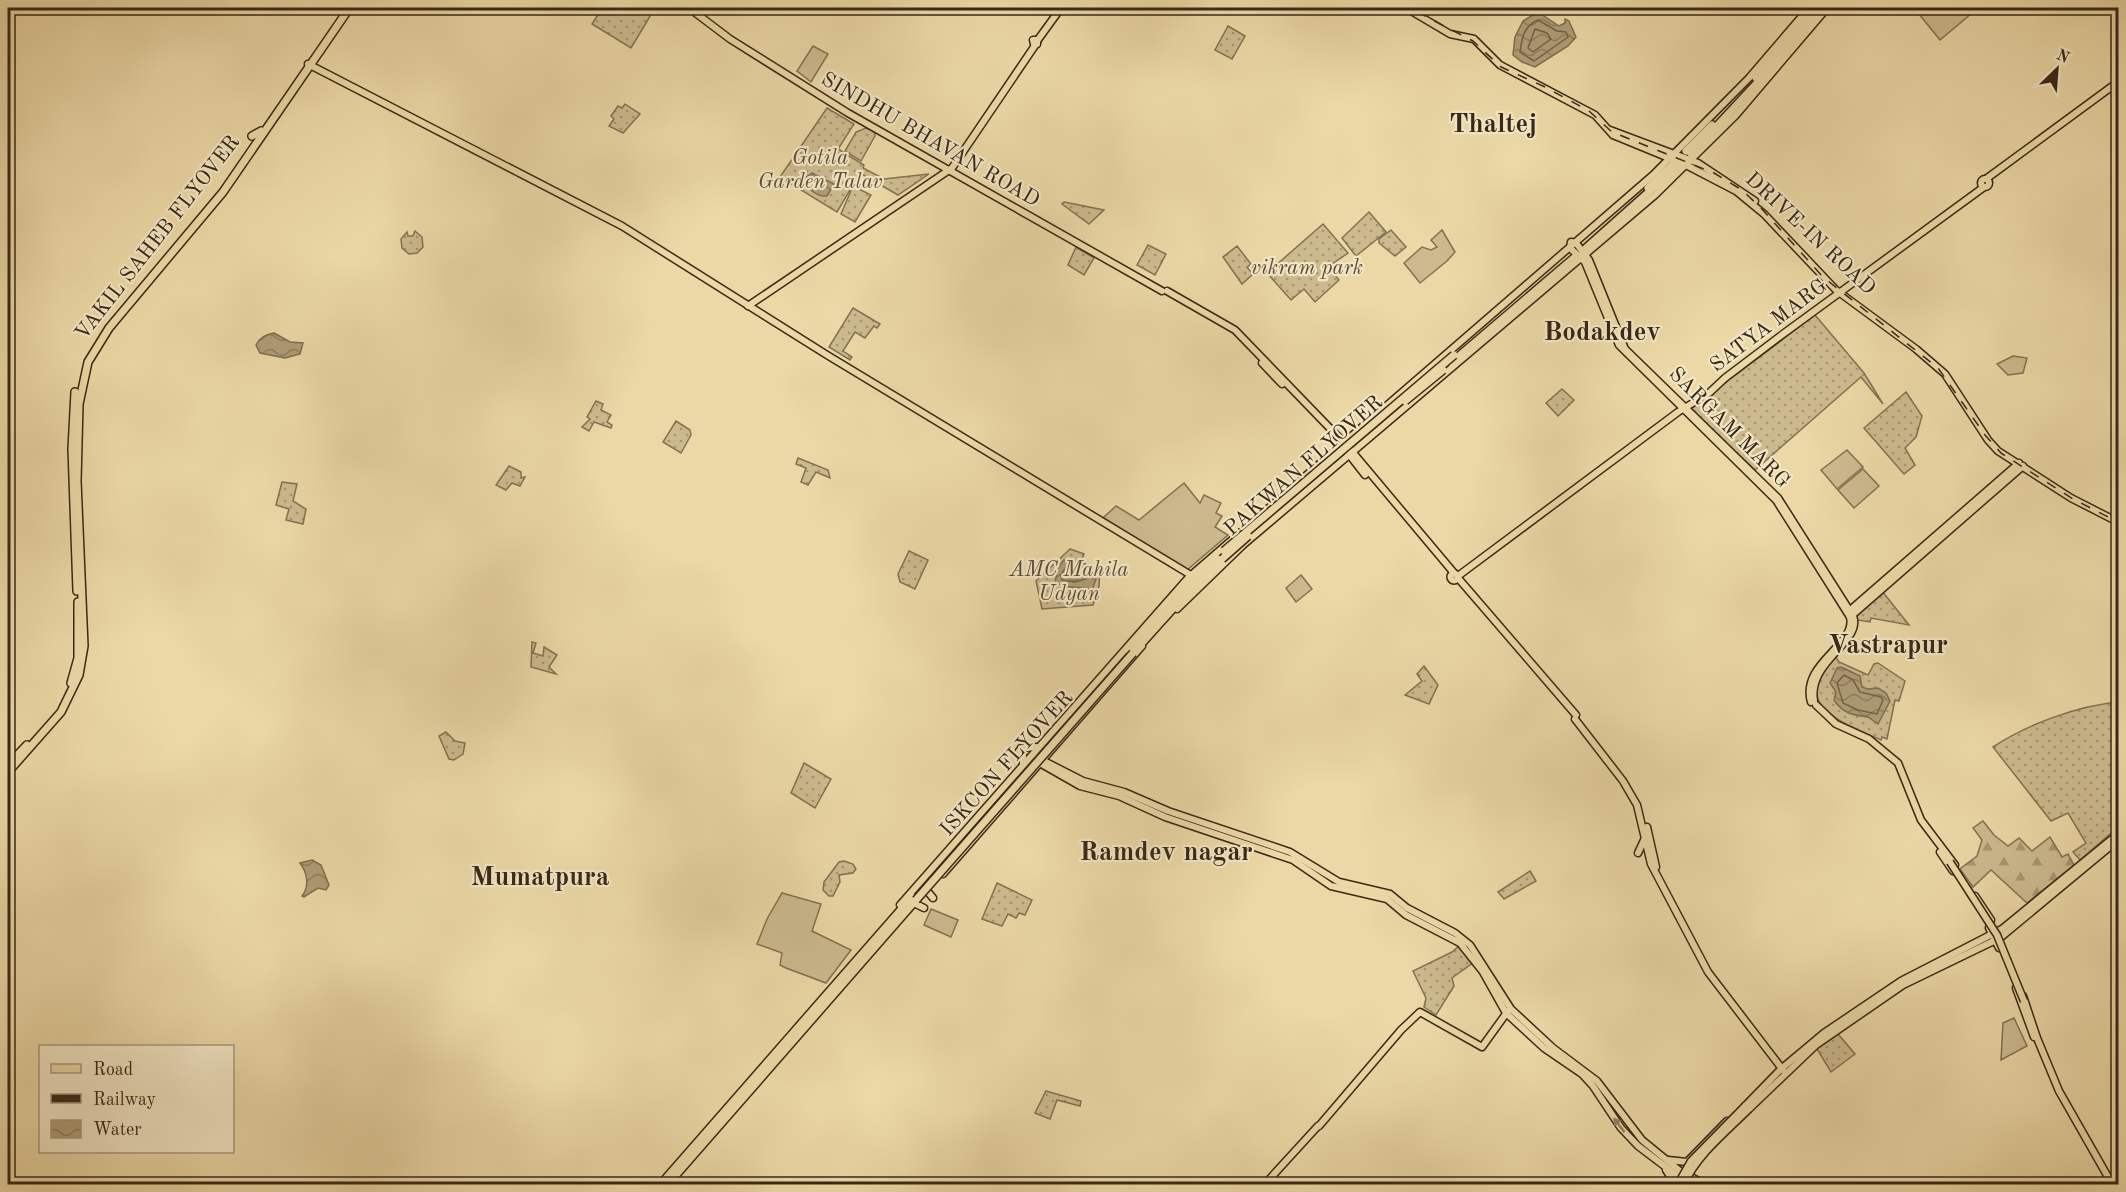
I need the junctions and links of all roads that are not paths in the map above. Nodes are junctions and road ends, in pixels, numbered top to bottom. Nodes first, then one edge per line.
1 (691, 8) edge
2 (1058, 8) edge
3 (1395, 8) edge
4 (1407, 8) edge
5 (1809, 8) edge
6 (1814, 8) edge
7 (1821, 8) edge
8 (1827, 8) edge
9 (345, 11) dead end
10 (1769, 55) junction
11 (308, 66) junction
12 (1768, 71) junction
13 (1756, 80) junction
14 (2118, 84) edge
15 (272, 123) junction
16 (1610, 130) junction
17 (270, 135) dead end
18 (254, 143) junction
19 (1677, 153) junction
20 (1690, 155) junction
21 (936, 163) junction
22 (1677, 163) junction
23 (948, 168) junction
24 (936, 174) junction
25 (1985, 183) junction
26 (1583, 247) junction
27 (1574, 255) junction
28 (1857, 279) junction
29 (1840, 291) junction
30 (1850, 296) junction
31 (747, 305) junction
32 (1454, 357) junction
33 (1431, 368) junction
34 (1434, 383) junction
35 (1406, 406) junction
36 (1684, 408) junction
37 (1409, 414) dead end
38 (1355, 432) junction
39 (1342, 441) junction
40 (1364, 442) junction
41 (1348, 455) junction
42 (2020, 465) junction
43 (2114, 519) edge
44 (78, 571) junction
45 (1455, 576) junction
46 (1192, 577) junction
47 (73, 581) dead end
48 (78, 603) junction
49 (1181, 603) junction
50 (1850, 614) junction
51 (1152, 625) junction
52 (1147, 638) junction
53 (1131, 652) junction
54 (1111, 683) junction
55 (1117, 689) dead end
56 (1576, 717) junction
57 (1039, 747) junction
58 (1031, 756) junction
59 (1042, 762) junction
60 (1023, 764) junction
61 (8, 765) edge
62 (8, 772) edge
63 (1033, 772) junction
64 (1055, 773) junction
65 (1009, 800) junction
66 (1016, 804) dead end
67 (2118, 834) edge
68 (1645, 838) junction
69 (2118, 840) edge
70 (1638, 854) dead end
71 (1943, 854) junction
72 (928, 891) junction
73 (933, 898) dead end
74 (914, 901) junction
75 (924, 908) dead end
76 (887, 926) junction
77 (1996, 936) junction
78 (1508, 1010) junction
79 (2031, 1024) junction
80 (1785, 1070) junction
81 (1749, 1106) junction
82 (1319, 1126) junction
83 (1663, 1161) junction
84 (1687, 1162) junction
85 (1678, 1181) edge
86 (1689, 1181) edge
87 (1704, 1184) edge
88 (661, 1185) edge
89 (668, 1185) edge
90 (1267, 1185) edge
91 (2111, 1185) edge

1 - 21 main road, SINDHU BHAVAN ROAD
1 - 23 main road, SINDHU BHAVAN ROAD
2 - 23 main road
3 - 4 main road
4 - 16 main road
5 - 10 main road
6 - 12 highway
7 - 12 highway
8 - 12 main road
9 - 11 highway
10 - 13 highway
10 - 19 main road
11 - 15 highway, VAKIL SAHEB FLYOVER
11 - 18 highway
11 - 31 main road
12 - 13 highway
12 - 20 main road
13 - 20 highway
14 - 25 main road
15 - 17 highway
15 - 18 highway, VAKIL SAHEB FLYOVER
16 - 19 main road, DRIVE-IN ROAD
16 - 22 main road, DRIVE-IN ROAD
18 - 44 highway, VAKIL SAHEB FLYOVER
19 - 20 main road, DRIVE-IN ROAD
19 - 22 main road
20 - 22 main road
20 - 29 main road, DRIVE-IN ROAD
21 - 23 main road, SINDHU BHAVAN ROAD
21 - 24 main road
22 - 26 highway
22 - 29 main road, DRIVE-IN ROAD
23 - 24 main road
23 - 31 main road
23 - 39 main road, SINDHU BHAVAN ROAD
24 - 31 main road
25 - 28 main road, SATYA MARG
25 - 29 main road, SATYA MARG
26 - 27 main road
26 - 27 main road
26 - 36 main road, SARGAM MARG
27 - 32 highway
27 - 33 main road
27 - 34 main road
27 - 36 main road, SARGAM MARG
28 - 29 main road, SATYA MARG
28 - 30 main road
29 - 30 main road, DRIVE-IN ROAD
29 - 36 main road, SATYA MARG
29 - 42 main road, DRIVE-IN ROAD
30 - 42 main road, DRIVE-IN ROAD
31 - 46 main road
32 - 33 main road
32 - 34 main road
32 - 46 highway, PAKWAN FLYOVER, bridge
32 - 49 highway, PAKWAN FLYOVER, bridge
33 - 38 main road
34 - 35 main road
35 - 37 main road
35 - 40 main road
36 - 45 main road, SATYA MARG
36 - 50 main road, SARGAM MARG
38 - 39 main road
38 - 40 main road
39 - 41 main road, SINDHU BHAVAN ROAD
39 - 46 main road
40 - 41 main road
41 - 45 main road, SINDHU BHAVAN ROAD
41 - 45 main road
41 - 49 main road
42 - 43 main road, DRIVE-IN ROAD
42 - 50 main road
44 - 48 highway
44 - 62 highway
45 - 56 main road
46 - 51 highway, PAKWAN FLYOVER
47 - 48 highway
48 - 61 highway
49 - 51 highway, PAKWAN FLYOVER
50 - 71 main road
51 - 52 highway, ISKCON FLYOVER
51 - 53 highway, ISKCON FLYOVER
51 - 57 main road
52 - 53 highway, ISKCON FLYOVER
52 - 54 main road
53 - 74 highway, ISKCON FLYOVER, bridge
54 - 55 main road
54 - 59 main road
56 - 68 main road
56 - 80 main road
57 - 58 main road
57 - 60 main road
58 - 59 main road
58 - 60 main road
59 - 63 main road
59 - 64 main road
59 - 78 main road
60 - 63 main road
60 - 76 main road
63 - 64 main road
63 - 65 main road
64 - 78 main road
65 - 66 main road
65 - 72 main road
67 - 77 main road
68 - 70 main road
68 - 80 main road
69 - 77 main road
71 - 77 main road
71 - 79 main road, bridge
72 - 73 main road
72 - 74 main road
74 - 75 main road
74 - 76 highway, ISKCON FLYOVER
74 - 89 highway
76 - 88 highway, ISKCON FLYOVER
77 - 79 main road
77 - 80 main road
78 - 82 main road
78 - 82 main road
78 - 83 main road
79 - 91 main road
80 - 81 main road
81 - 84 main road
81 - 85 main road, bridge
81 - 86 main road
81 - 86 main road, bridge
82 - 90 main road
83 - 84 main road
83 - 85 main road
83 - 85 main road
84 - 85 main road
85 - 86 main road
86 - 87 main road

